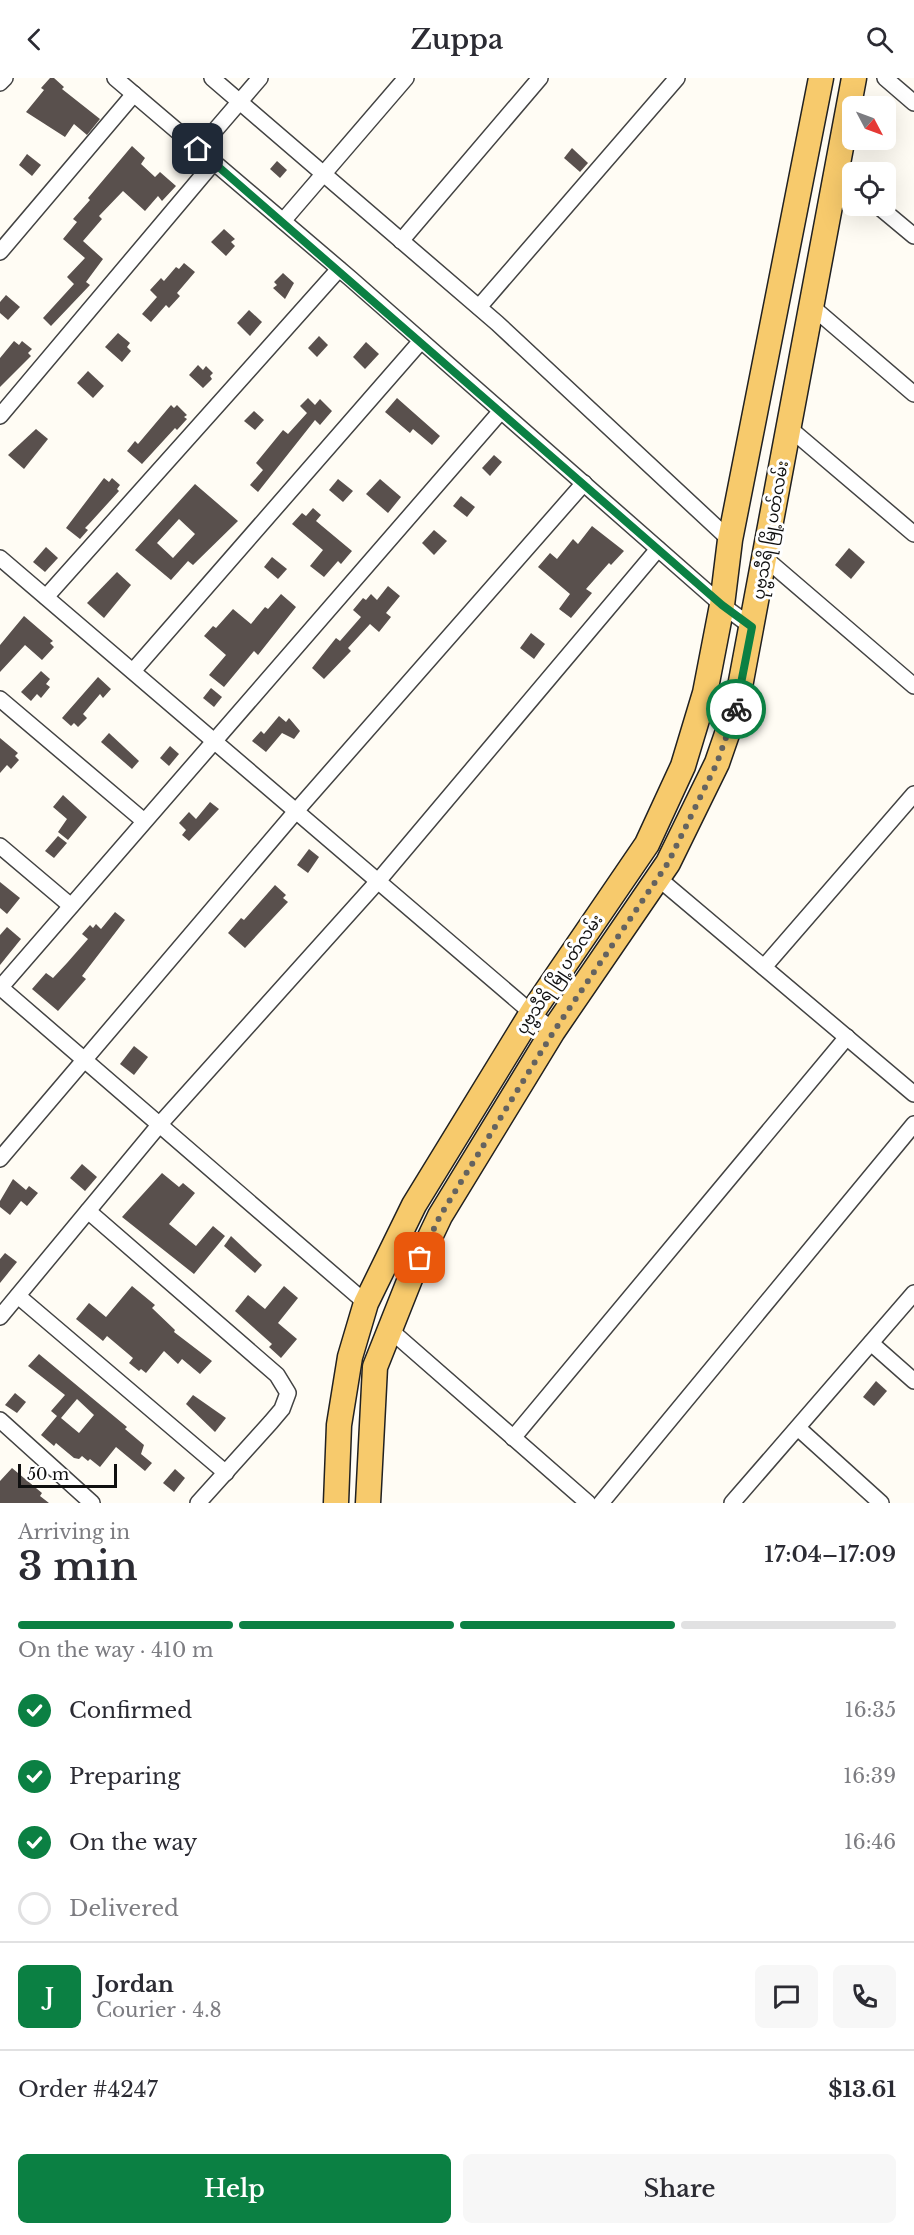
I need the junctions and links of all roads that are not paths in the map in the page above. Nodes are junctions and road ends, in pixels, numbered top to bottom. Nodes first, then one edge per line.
1 (4, 78) edge
2 (115, 78) edge
3 (212, 78) edge
4 (260, 78) edge
5 (406, 78) edge
6 (540, 78) edge
7 (677, 78) edge
8 (821, 78) edge
9 (854, 78) edge
10 (885, 78) edge
11 (0, 83) edge
12 (134, 94) junction
13 (240, 102) junction
14 (914, 103) edge
15 (198, 149) junction
16 (214, 162) junction
17 (845, 162) edge
18 (325, 175) junction
19 (842, 187) edge
20 (890, 216) edge
21 (283, 222) junction
22 (914, 236) edge
23 (401, 241) junction
24 (0, 252) edge
25 (339, 269) junction
26 (810, 305) junction
27 (479, 307) junction
28 (421, 341) junction
29 (914, 394) edge
30 (501, 411) junction
31 (0, 416) edge
32 (788, 427) junction
33 (584, 483) junction
34 (914, 534) edge
35 (730, 540) junction
36 (658, 549) junction
37 (0, 558) edge
38 (766, 559) junction
39 (46, 597) junction
40 (722, 605) junction
41 (752, 627) junction
42 (134, 671) junction
43 (914, 686) edge
44 (0, 699) edge
45 (214, 740) junction
46 (914, 794) edge
47 (297, 810) junction
48 (144, 821) junction
49 (0, 846) edge
50 (658, 878) junction
51 (380, 880) junction
52 (70, 906) junction
53 (764, 967) junction
54 (0, 987) edge
55 (533, 1011) junction
56 (554, 1031) junction
57 (847, 1038) junction
58 (85, 1059) junction
59 (914, 1094) edge
60 (160, 1124) junction
61 (914, 1124) edge
62 (0, 1159) edge
63 (88, 1210) junction
64 (914, 1293) edge
65 (18, 1296) junction
66 (366, 1303) junction
67 (0, 1317) edge
68 (389, 1329) junction
69 (871, 1343) junction
70 (914, 1381) edge
71 (0, 1420) edge
72 (798, 1428) junction
73 (513, 1438) junction
74 (226, 1473) junction
75 (92, 1503) edge
76 (198, 1503) edge
77 (336, 1503) edge
78 (368, 1503) edge
79 (588, 1503) edge
80 (601, 1503) edge
81 (732, 1503) edge
82 (881, 1503) edge

1 - 11 street
2 - 12 street
3 - 13 street
4 - 13 street
5 - 18 street
6 - 23 street
7 - 27 street
8 - 35 main road, ပုဗ္ဗသီရိ မြို့ပတ်လမ်း
9 - 17 main road, ပုဗ္ဗသီရိ မြို့ပတ်လမ်း
10 - 14 street
12 - 15 street
12 - 24 street
13 - 15 street
13 - 18 street
15 - 16 street
16 - 21 street
16 - 31 street
18 - 21 street
18 - 23 street
19 - 26 main road, ပုဗ္ဗသီရိ မြို့ပတ်လမ်း
20 - 22 street
21 - 25 street
23 - 27 street
25 - 28 street
25 - 39 street
26 - 29 street
26 - 32 main road, ပုဗ္ဗသီရိ မြို့ပတ်လမ်း
27 - 35 street
28 - 30 street
28 - 42 street
30 - 33 street
30 - 45 street
32 - 34 street
32 - 38 main road, ပုဗ္ဗသီရိ မြို့ပတ်လမ်း
33 - 36 street
33 - 47 street
35 - 40 main road, ပုဗ္ဗသီရိ မြို့ပတ်လမ်း
36 - 40 street
36 - 51 street
37 - 39 street
38 - 41 main road, ပုဗ္ဗသီရိ မြို့ပတ်လမ်း
38 - 43 street
39 - 42 street
40 - 41 street
40 - 55 main road, ပုဗ္ဗသီရိ မြို့ပတ်လမ်း
41 - 50 main road, ပုဗ္ဗသီရိ မြို့ပတ်လမ်း
42 - 45 street
44 - 48 street
45 - 47 street
45 - 48 street
46 - 53 street
47 - 51 street
47 - 58 street
48 - 52 street
49 - 52 street
50 - 53 street
50 - 56 main road, ပုဗ္ဗသီရိ မြို့ပတ်လမ်း
51 - 55 street
51 - 60 street
52 - 54 street
53 - 57 street
54 - 58 street
55 - 56 street
55 - 66 main road, ပုဗ္ဗသီရိ မြို့ပတ်လမ်း
56 - 68 main road, ပုဗ္ဗသီရိ မြို့ပတ်လမ်း
57 - 59 street
57 - 73 street
58 - 60 street
58 - 62 street
60 - 63 street
60 - 66 street
61 - 80 street
63 - 65 street
63 - 74 street
64 - 69 street
65 - 67 street
65 - 74 street
66 - 77 main road, ပုဗ္ဗသီရိ မြို့ပတ်လမ်း
68 - 73 street
68 - 78 main road, ပုဗ္ဗသီရိ မြို့ပတ်လမ်း
69 - 70 street
69 - 72 street
71 - 75 street
72 - 81 street
72 - 82 street
73 - 79 street
74 - 76 street

